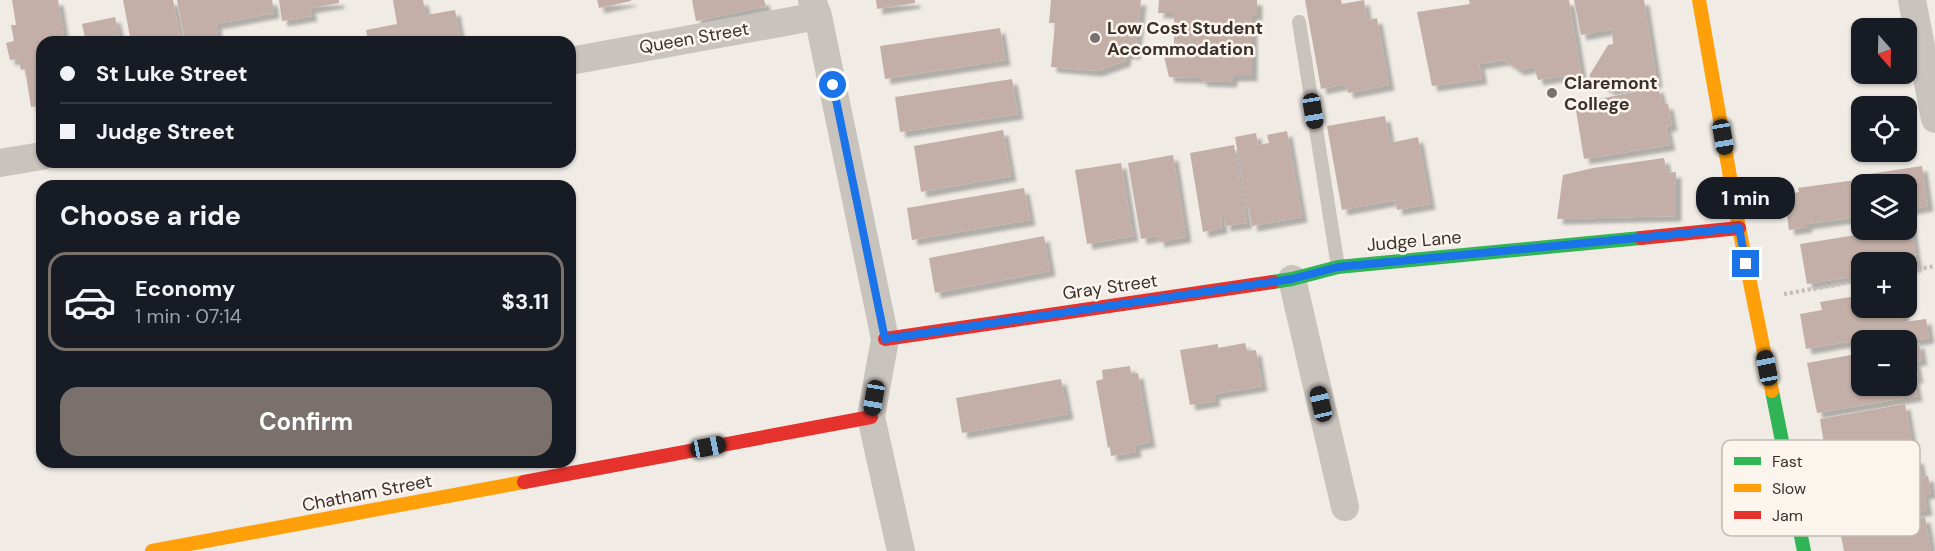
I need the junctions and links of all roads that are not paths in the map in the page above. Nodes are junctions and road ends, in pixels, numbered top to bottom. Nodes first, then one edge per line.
1 (1699, 0) edge
2 (1912, 0) edge
3 (815, 8) edge
4 (1299, 22) dead end
5 (576, 60) edge
6 (1935, 119) edge
7 (36, 157) edge
8 (0, 164) edge
9 (1739, 228) junction
10 (1338, 267) junction
11 (1292, 279) junction
12 (885, 339) junction
13 (871, 417) junction
14 (1782, 440) edge
15 (1345, 507) dead end
16 (1801, 536) edge
17 (152, 551) edge
18 (901, 551) edge
19 (1804, 551) edge

1 - 9 street
2 - 6 street
3 - 5 street, Queen Street
3 - 12 street
4 - 10 lane
7 - 8 street
9 - 10 street, Judge Lane
9 - 14 street
10 - 11 street, Gray Street
11 - 12 street, Gray Street
11 - 15 street
12 - 13 street
13 - 17 street, Chatham Street
13 - 18 street
16 - 19 street

